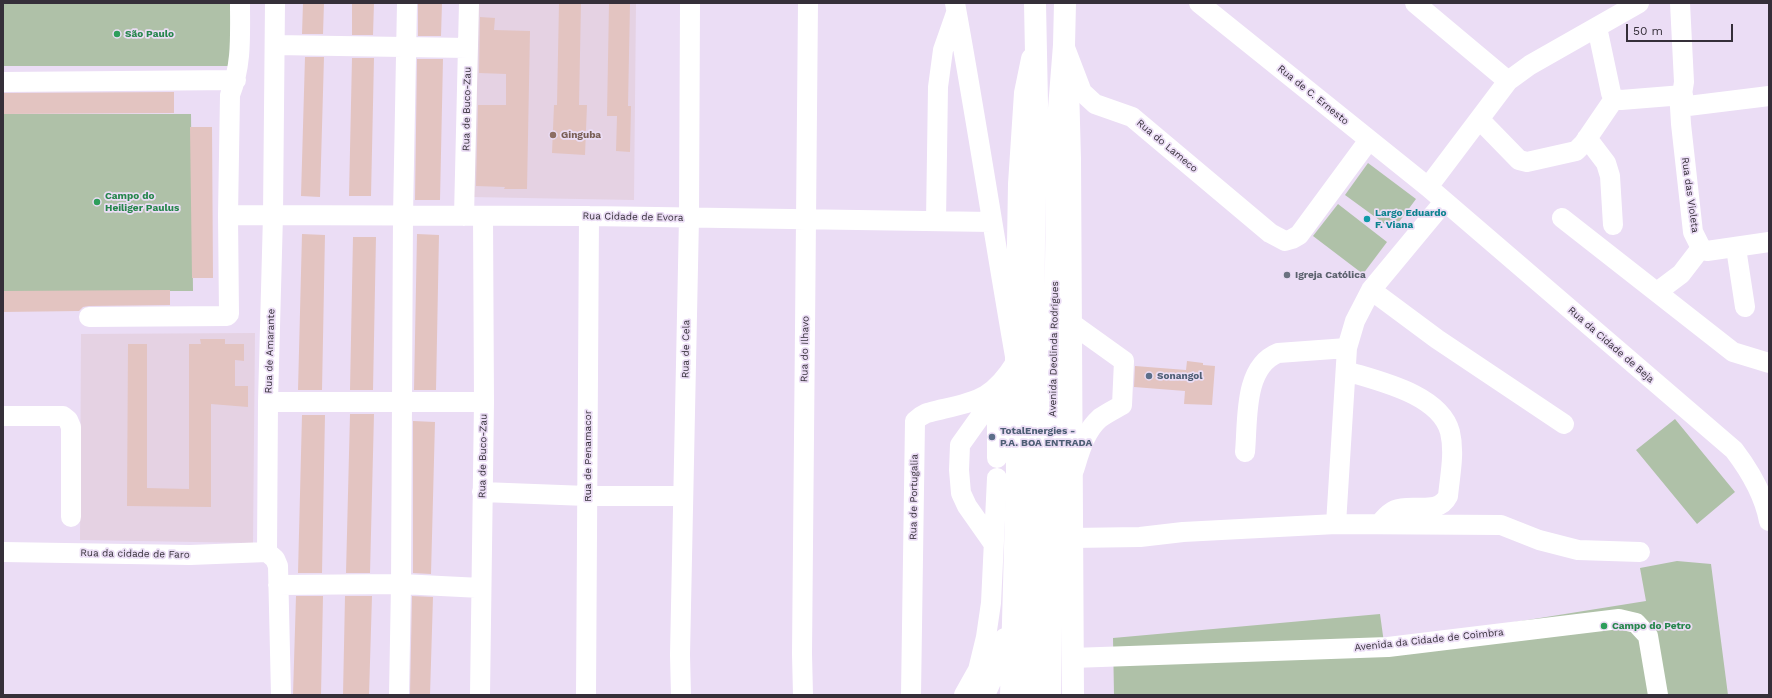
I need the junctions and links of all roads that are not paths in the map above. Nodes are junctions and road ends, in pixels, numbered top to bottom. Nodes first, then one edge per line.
1 (240, 3) edge
2 (275, 3) edge
3 (407, 3) edge
4 (469, 3) edge
5 (690, 3) edge
6 (808, 3) edge
7 (1035, 3) edge
8 (1065, 3) edge
9 (1199, 3) edge
10 (1415, 3) edge
11 (1639, 3) edge
12 (1680, 3) edge
13 (956, 8) edge
14 (1597, 27) junction
15 (1036, 42) junction
16 (275, 45) junction
17 (1064, 45) junction
18 (407, 47) junction
19 (468, 48) junction
20 (236, 80) junction
21 (1508, 81) junction
22 (3, 82) edge
23 (1769, 96) edge
24 (1614, 99) junction
25 (1682, 101) junction
26 (1480, 120) junction
27 (1587, 138) junction
28 (1369, 140) junction
29 (1428, 187) junction
30 (1444, 202) junction
31 (228, 215) junction
32 (273, 215) junction
33 (403, 216) junction
34 (474, 216) junction
35 (590, 216) junction
36 (689, 218) junction
37 (1562, 218) dead end
38 (806, 219) junction
39 (936, 221) junction
40 (992, 222) junction
41 (1613, 225) dead end
42 (1769, 242) edge
43 (1701, 248) junction
44 (1736, 248) junction
45 (1371, 290) junction
46 (1657, 292) junction
47 (1745, 307) dead end
48 (89, 317) dead end
49 (1071, 323) junction
50 (1347, 348) junction
51 (1016, 362) junction
52 (1769, 363) edge
53 (1346, 371) junction
54 (997, 390) junction
55 (268, 402) junction
56 (484, 402) junction
57 (401, 403) junction
58 (3, 416) edge
59 (1564, 424) dead end
60 (1245, 452) dead end
61 (996, 458) dead end
62 (997, 478) dead end
63 (1071, 478) junction
64 (482, 492) junction
65 (588, 496) junction
66 (683, 496) junction
67 (71, 518) dead end
68 (1769, 522) edge
69 (1336, 524) junction
70 (1379, 524) junction
71 (1072, 538) junction
72 (993, 543) junction
73 (3, 552) edge
74 (267, 552) junction
75 (1640, 552) dead end
76 (1032, 577) junction
77 (401, 584) junction
78 (278, 585) junction
79 (481, 588) junction
80 (1072, 658) junction
81 (281, 695) edge
82 (399, 695) edge
83 (480, 695) edge
84 (586, 695) edge
85 (681, 695) edge
86 (803, 695) edge
87 (911, 695) edge
88 (964, 695) edge
89 (984, 695) edge
90 (1011, 695) edge
91 (1031, 695) edge
92 (1050, 695) edge
93 (1073, 695) edge
94 (1658, 695) edge

1 - 20 street
2 - 16 street, Rua de Amarante
3 - 18 street
4 - 19 street, Rua de Buco-Zau
5 - 36 street, Rua de Cela
6 - 38 street, Rua do Ilhavo
7 - 15 main road, Avenida Deolinda Rodrigues
8 - 17 main road, Avenida Deolinda Rodrigues
9 - 28 street, Rua de C. Ernesto
10 - 21 street
11 - 14 street
12 - 25 street, Rua das Violeta
13 - 39 street
13 - 40 street
14 - 21 street
14 - 24 street
15 - 51 main road
15 - 76 main road, Avenida Deolinda Rodrigues
16 - 18 street
16 - 32 street, Rua de Amarante
17 - 28 street, Rua do Lameco
17 - 49 main road
17 - 76 main road, Avenida Deolinda Rodrigues
18 - 19 street
18 - 33 street
19 - 34 street, Rua de Buco-Zau
20 - 22 street
20 - 31 street
21 - 26 street
23 - 25 street
24 - 25 street
24 - 27 street
25 - 43 street, Rua das Violeta
26 - 27 street
26 - 29 street
27 - 41 street
28 - 29 street, Rua de C. Ernesto
29 - 30 street, Rua da Cidade de Beja
30 - 45 street
30 - 68 street, Rua da Cidade de Beja
31 - 32 street, Rua Cidade de Evora
31 - 48 street
32 - 33 street, Rua Cidade de Evora
32 - 55 street, Rua de Amarante
33 - 34 street, Rua Cidade de Evora
33 - 57 street
34 - 35 street, Rua Cidade de Evora
34 - 56 street, Rua de Buco-Zau
35 - 36 street, Rua Cidade de Evora
35 - 65 street, Rua de Penamacor
36 - 38 street, Rua Cidade de Evora
36 - 66 street, Rua de Cela
37 - 46 street
38 - 39 street, Rua Cidade de Evora
38 - 86 street, Rua do Ilhavo
39 - 40 street, Rua Cidade de Evora
40 - 51 street
42 - 44 street
43 - 44 street
43 - 46 street
44 - 47 street
45 - 50 street
45 - 59 street
46 - 52 street
49 - 63 main road
49 - 63 street
50 - 53 street
50 - 60 street
51 - 54 street, Rua de Portugalia
51 - 76 main road
53 - 69 street
53 - 70 street
54 - 61 street
54 - 72 street
54 - 87 street, Rua de Portugalia
55 - 57 street
55 - 74 street, Rua de Amarante
56 - 57 street
56 - 64 street, Rua de Buco-Zau
57 - 77 street
58 - 67 street
62 - 72 street
63 - 71 main road
64 - 65 street
64 - 79 street, Rua de Buco-Zau
65 - 66 street
65 - 84 street, Rua de Penamacor
66 - 85 street, Rua de Cela
69 - 70 street
69 - 71 street
70 - 75 street
71 - 80 main road
72 - 88 street
73 - 74 street, Rua da cidade de Faro
74 - 78 street
76 - 89 main road
76 - 90 main road
76 - 91 main road, Avenida Deolinda Rodrigues
76 - 92 main road, Avenida Deolinda Rodrigues
77 - 78 street
77 - 79 street
77 - 82 street
78 - 81 street
79 - 83 street, Rua de Buco-Zau
80 - 93 main road
80 - 94 street, Avenida da Cidade de Coimbra

